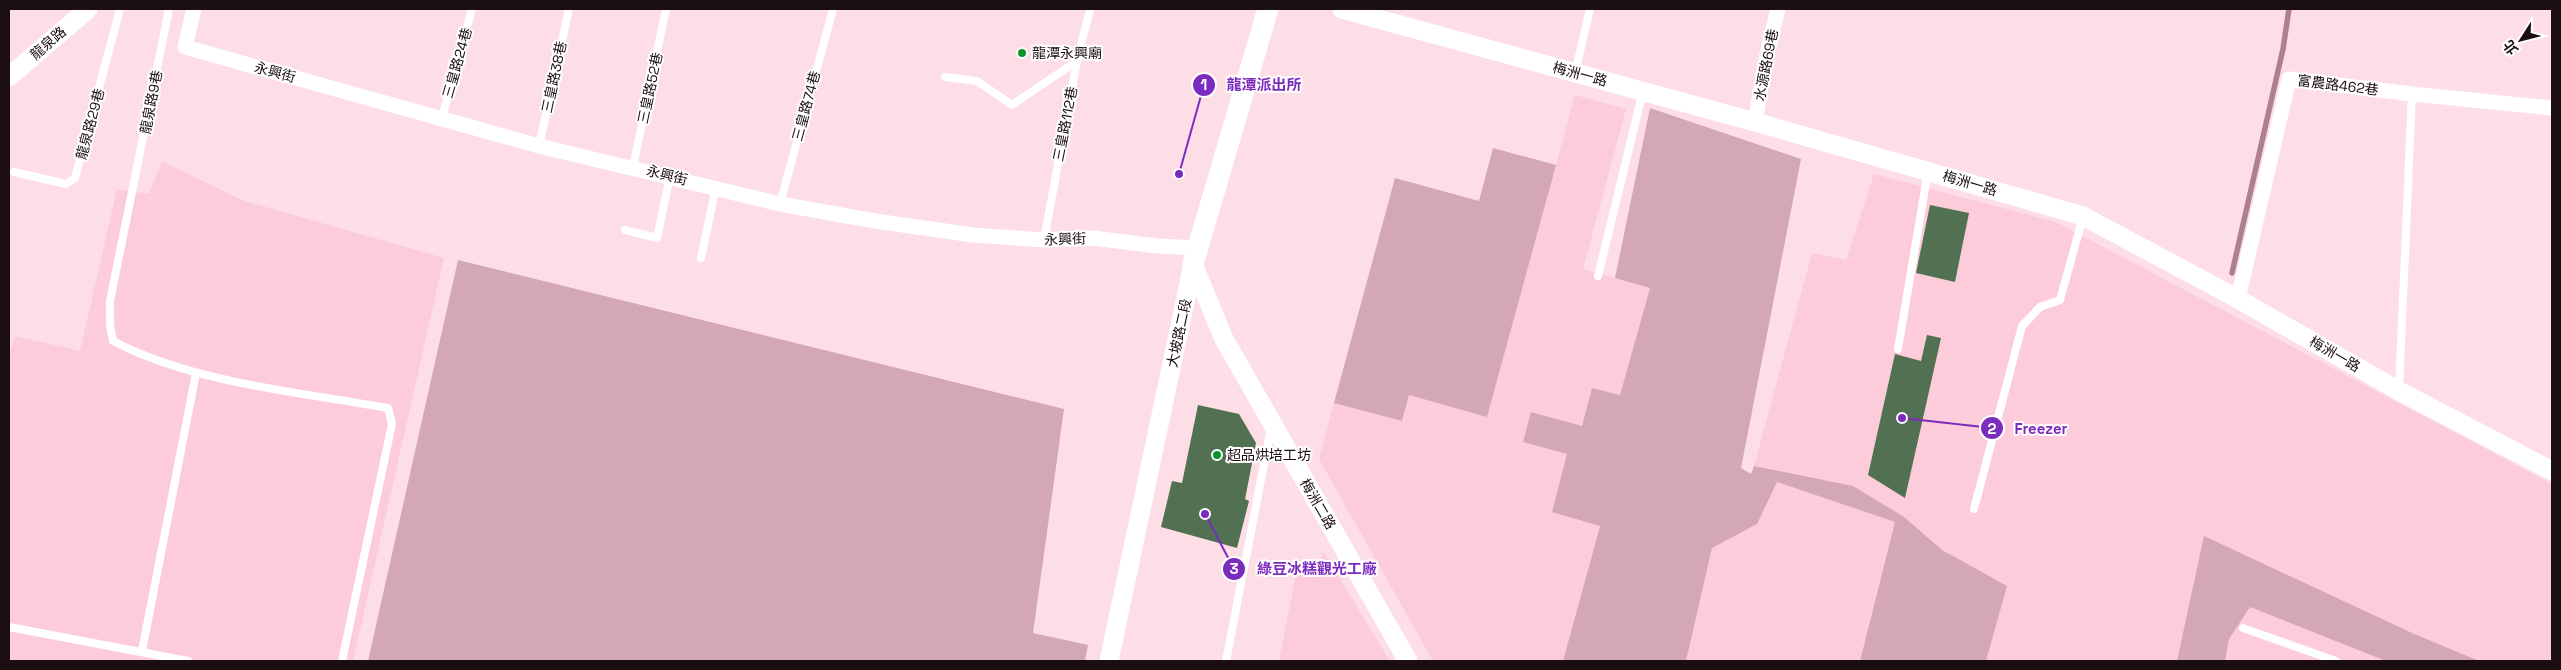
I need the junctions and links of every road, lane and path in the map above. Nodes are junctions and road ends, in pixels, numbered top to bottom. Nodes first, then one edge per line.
1 (88, 9) edge
2 (120, 9) edge
3 (169, 9) edge
4 (194, 9) edge
5 (472, 9) edge
6 (569, 9) edge
7 (666, 9) edge
8 (833, 9) edge
9 (1090, 9) edge
10 (1268, 9) edge
11 (1342, 9) edge
12 (1590, 9) edge
13 (1778, 9) edge
14 (1077, 61) junction
15 (1575, 72) junction
16 (9, 77) edge
17 (945, 77) dead end
18 (1643, 91) junction
19 (2412, 94) junction
20 (2552, 108) edge
21 (442, 117) junction
22 (1755, 122) junction
23 (538, 146) junction
24 (633, 167) junction
25 (1928, 171) junction
26 (14, 172) dead end
27 (670, 176) junction
28 (716, 187) junction
29 (780, 204) junction
30 (2084, 216) junction
31 (625, 230) dead end
32 (1044, 240) junction
33 (1195, 256) junction
34 (700, 258) dead end
35 (1598, 276) dead end
36 (2238, 299) junction
37 (1898, 349) dead end
38 (196, 373) junction
39 (2399, 391) junction
40 (1272, 424) junction
41 (2552, 471) edge
42 (1974, 509) dead end
43 (9, 627) edge
44 (2242, 628) dead end
45 (142, 651) junction
46 (188, 661) edge
47 (342, 661) edge
48 (1109, 661) edge
49 (1226, 661) edge
50 (1408, 661) edge
51 (2336, 661) edge

1 - 16 street, 龍泉路
2 - 26 lane, 龍泉路29巷
3 - 38 lane, 龍泉路9巷
4 - 21 street, 永興街
5 - 21 lane, 三皇路24巷
6 - 23 lane, 三皇路38巷
7 - 24 lane, 三皇路52巷
8 - 29 lane, 三皇路74巷
9 - 14 lane, 三皇路112巷
10 - 33 main road, 大坡路二段
11 - 15 street, 梅洲一路
12 - 15 lane
13 - 22 street, 水源路69巷
14 - 17 lane
14 - 32 lane, 三皇路112巷
15 - 18 street, 梅洲一路
18 - 22 street, 梅洲一路
18 - 35 lane
19 - 20 street, 富農路462巷
19 - 36 street, 富農路462巷
19 - 39 lane
21 - 23 street, 永興街
22 - 25 street, 梅洲一路
23 - 24 street, 永興街
24 - 27 street, 永興街
25 - 30 street, 梅洲一路
25 - 37 lane
27 - 28 street, 永興街
27 - 31 lane
28 - 29 street, 永興街
28 - 34 lane
29 - 32 street, 永興街
30 - 36 street, 梅洲一路
30 - 42 lane
32 - 33 street, 永興街
33 - 40 street, 梅洲二路
33 - 48 street, 大坡路二段
36 - 39 street, 梅洲一路
38 - 45 lane
38 - 47 lane
39 - 41 street, 梅洲一路
40 - 49 lane
40 - 50 street, 梅洲二路
43 - 45 lane
44 - 51 lane
45 - 46 lane

